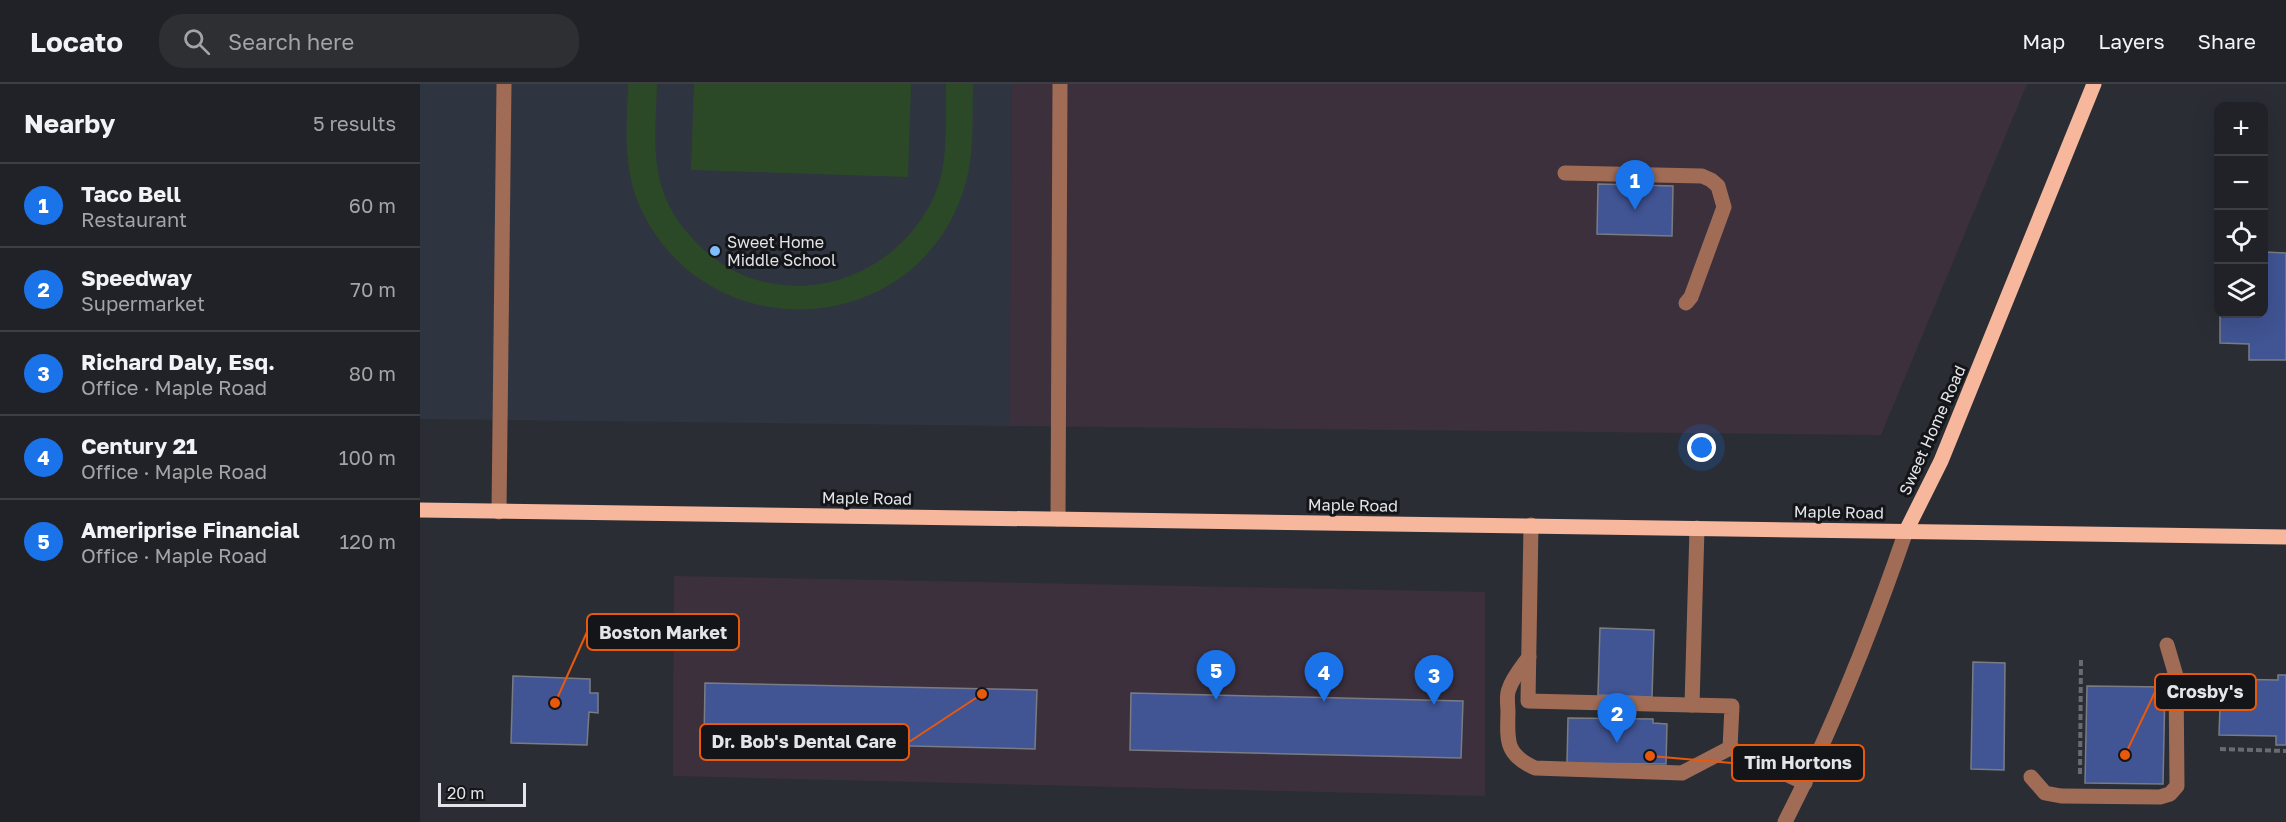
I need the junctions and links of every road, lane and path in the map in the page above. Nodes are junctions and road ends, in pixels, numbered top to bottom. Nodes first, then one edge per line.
1 (504, 84) edge
2 (1060, 84) edge
3 (2094, 84) edge
4 (1565, 173) dead end
5 (1686, 303) dead end
6 (420, 510) edge
7 (499, 512) junction
8 (1058, 519) junction
9 (1531, 525) junction
10 (1698, 528) junction
11 (1906, 531) junction
12 (2286, 537) edge
13 (2167, 645) dead end
14 (1529, 657) junction
15 (2081, 658) dead end
16 (1692, 705) junction
17 (2081, 727) junction
18 (2086, 727) dead end
19 (1730, 748) junction
20 (2220, 749) dead end
21 (2285, 749) edge
22 (2031, 777) dead end
23 (1805, 783) junction
24 (2080, 784) dead end
25 (1785, 822) edge

1 - 7 street
2 - 8 street
3 - 11 main road, Sweet Home Road
4 - 5 street
6 - 7 main road, Maple Road
7 - 8 main road, Maple Road
8 - 9 main road, Maple Road
9 - 10 main road, Maple Road
9 - 14 street
10 - 11 main road, Maple Road
10 - 16 street
11 - 12 main road, Maple Road
11 - 23 street, Sweet Home Road
13 - 22 street
14 - 16 street
14 - 19 street
15 - 17 path
16 - 19 street
17 - 18 path
17 - 24 path
19 - 23 street
20 - 21 path
23 - 25 street, Sweet Home Road

